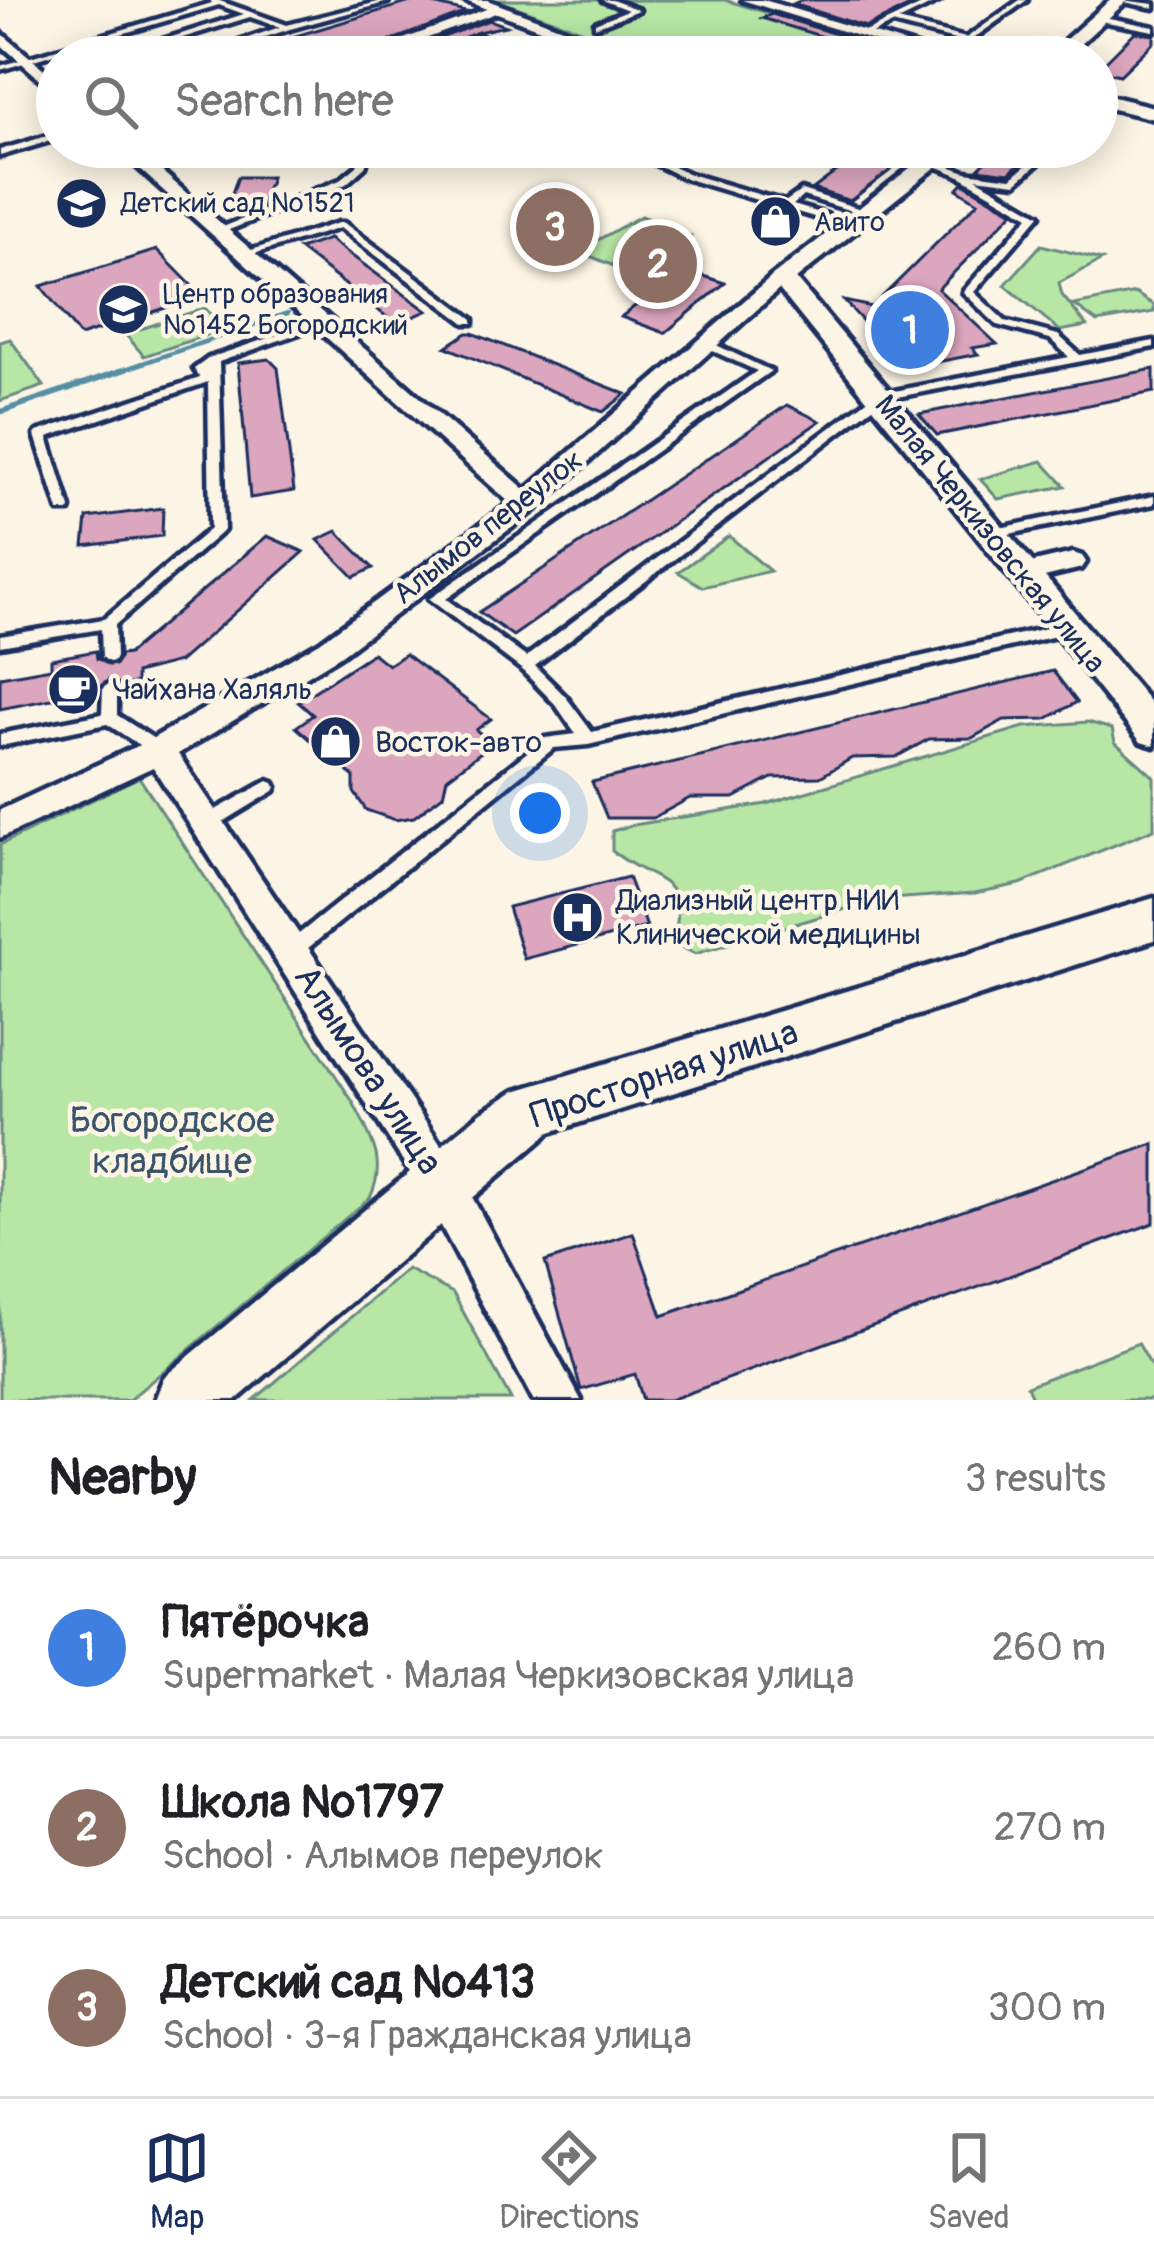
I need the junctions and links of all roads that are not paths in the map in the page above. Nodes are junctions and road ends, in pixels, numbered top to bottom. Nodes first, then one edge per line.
1 (380, 0) edge
2 (471, 0) edge
3 (605, 0) edge
4 (938, 0) edge
5 (1024, 0) edge
6 (215, 2) edge
7 (763, 2) edge
8 (1113, 4) edge
9 (1154, 6) edge
10 (497, 10) junction
11 (248, 15) junction
12 (893, 22) junction
13 (598, 25) dead end
14 (287, 27) junction
15 (1154, 29) edge
16 (865, 34) junction
17 (104, 36) edge
18 (180, 36) edge
19 (260, 36) edge
20 (423, 36) edge
21 (570, 36) edge
22 (872, 36) edge
23 (948, 36) edge
24 (974, 36) edge
25 (1079, 36) edge
26 (4, 45) edge
27 (36, 57) edge
28 (26, 60) junction
29 (36, 67) edge
30 (0, 68) edge
31 (1118, 95) edge
32 (1118, 105) edge
33 (1148, 114) edge
34 (36, 142) edge
35 (0, 153) edge
36 (148, 168) edge
37 (361, 168) edge
38 (670, 168) edge
39 (925, 168) edge
40 (955, 168) edge
41 (1028, 168) edge
42 (961, 173) junction
43 (786, 206) junction
44 (868, 213) junction
45 (824, 217) dead end
46 (218, 231) junction
47 (244, 254) junction
48 (782, 278) junction
49 (470, 321) dead end
50 (322, 323) junction
51 (706, 344) junction
52 (1154, 344) edge
53 (1077, 358) junction
54 (213, 360) junction
55 (878, 397) junction
56 (526, 504) junction
57 (1154, 504) edge
58 (64, 508) dead end
59 (990, 534) junction
60 (1073, 562) dead end
61 (1022, 573) junction
62 (108, 623) junction
63 (1068, 628) junction
64 (0, 640) edge
65 (109, 657) dead end
66 (526, 665) junction
67 (110, 688) dead end
68 (109, 718) junction
69 (1154, 733) edge
70 (588, 739) junction
71 (0, 740) edge
72 (159, 750) junction
73 (268, 787) dead end
74 (207, 823) junction
75 (0, 826) edge
76 (1154, 919) edge
77 (290, 951) junction
78 (442, 1184) junction
79 (187, 1400) edge
80 (558, 1400) edge

1 - 14 lane
2 - 10 street
3 - 13 lane
4 - 12 lane
5 - 24 lane
6 - 11 lane
6 - 17 lane
7 - 16 street
8 - 9 lane
8 - 15 lane
8 - 25 street
10 - 20 street
10 - 21 street
11 - 14 lane
11 - 18 lane
12 - 16 lane
12 - 23 lane
14 - 19 lane
16 - 22 street
26 - 28 street
27 - 28 lane
28 - 29 street
28 - 30 lane
31 - 33 street
32 - 33 street
34 - 35 lane
36 - 46 street
37 - 46 lane
38 - 43 lane
39 - 44 street, Алымов переулок
40 - 42 lane
41 - 42 lane
42 - 53 lane
43 - 44 lane
43 - 45 lane
44 - 48 street, Алымов переулок
46 - 47 street
47 - 49 lane
47 - 50 street
48 - 51 street, Алымов переулок
48 - 55 street, Малая Черкизовская улица
50 - 54 lane
50 - 56 street
51 - 56 street, Алымов переулок
51 - 66 lane
52 - 53 lane
53 - 55 lane
54 - 58 lane
54 - 62 lane
55 - 59 street, Малая Черкизовская улица
55 - 66 lane
56 - 72 street, Алымов переулок
57 - 59 lane
59 - 61 street, Малая Черкизовская улица
60 - 61 street
61 - 63 street, Малая Черкизовская улица
62 - 64 lane
62 - 65 lane
63 - 69 street, Малая Черкизовская улица
63 - 70 lane
66 - 70 lane
67 - 68 lane
68 - 71 lane
68 - 72 lane
70 - 77 lane
72 - 74 street, Алымова улица
72 - 75 street, Алымов переулок
73 - 74 lane
74 - 77 street, Алымова улица
76 - 78 main road, Просторная улица
77 - 78 street, Алымова улица
78 - 79 main road, Просторная улица
78 - 80 street, Алымова улица

